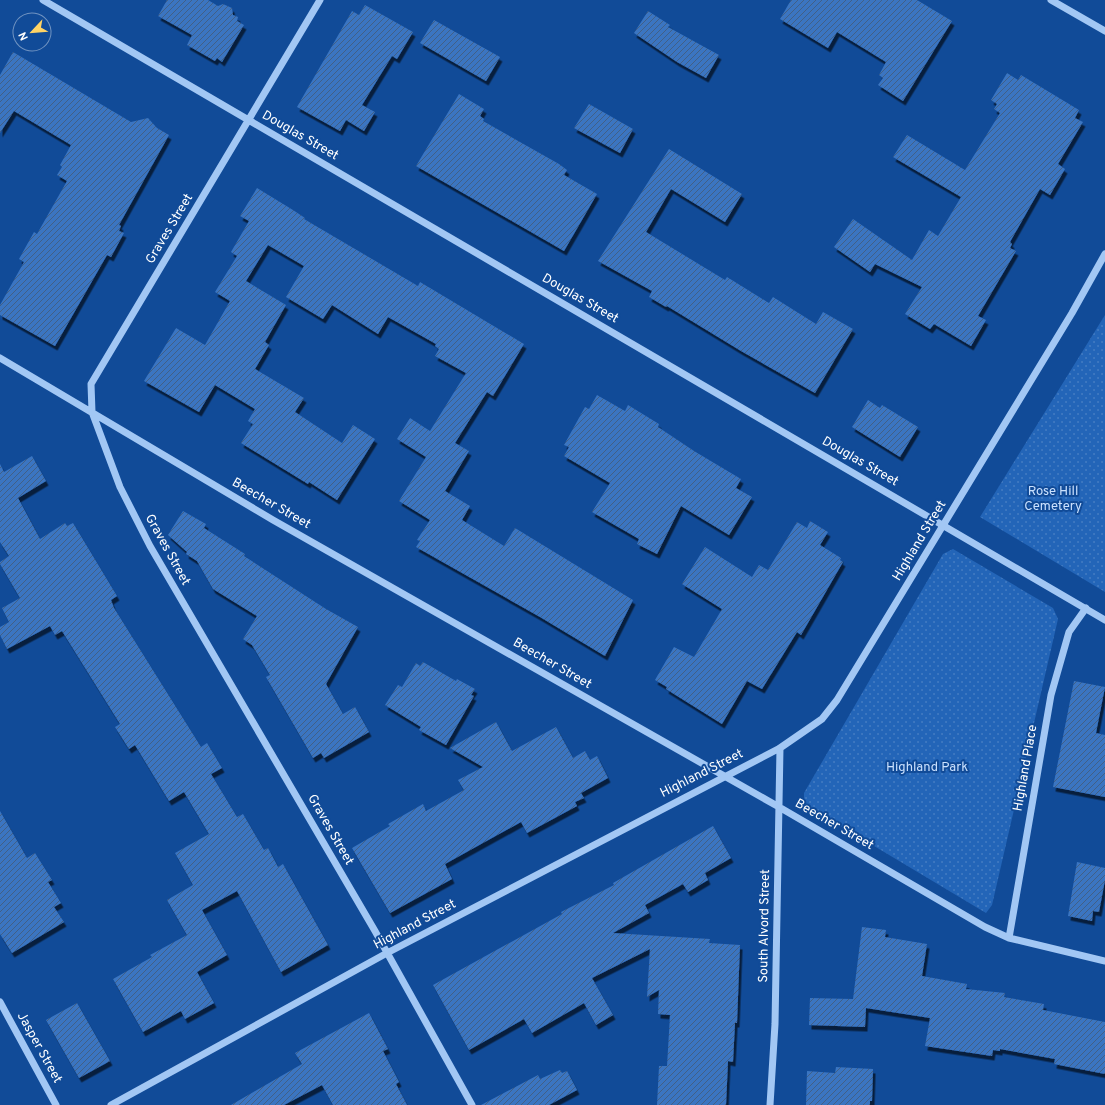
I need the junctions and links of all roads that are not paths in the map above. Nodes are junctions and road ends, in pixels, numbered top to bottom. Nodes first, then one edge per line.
1 (43, 0) edge
2 (320, 0) edge
3 (1051, 0) edge
4 (1105, 31) edge
5 (249, 120) junction
6 (1105, 254) edge
7 (0, 358) edge
8 (92, 412) junction
9 (943, 525) junction
10 (1086, 608) junction
11 (1105, 620) edge
12 (780, 748) junction
13 (725, 776) junction
14 (779, 807) junction
15 (1009, 938) junction
16 (387, 953) junction
17 (1105, 961) edge
18 (0, 1002) edge
19 (56, 1105) edge
20 (111, 1105) edge
21 (472, 1105) edge
22 (770, 1105) edge

1 - 5 street, Douglas Street
2 - 5 street, Graves Street
3 - 4 street
5 - 8 street, Graves Street
5 - 9 street, Douglas Street
6 - 9 street, Highland Street
7 - 8 street, Beecher Street
8 - 13 street, Beecher Street
8 - 16 street, Graves Street
9 - 10 street, Douglas Street
9 - 12 street, Highland Street
10 - 11 street, Douglas Street
10 - 15 street, Highland Place
12 - 13 street, Highland Street
12 - 14 street, South Alvord Street
13 - 14 street, Beecher Street
13 - 16 street, Highland Street
14 - 15 street, Beecher Street
14 - 22 street, South Alvord Street
15 - 17 street, Beecher Street
16 - 20 street, Highland Street
16 - 21 street, Graves Street
18 - 19 street, Jasper Street

